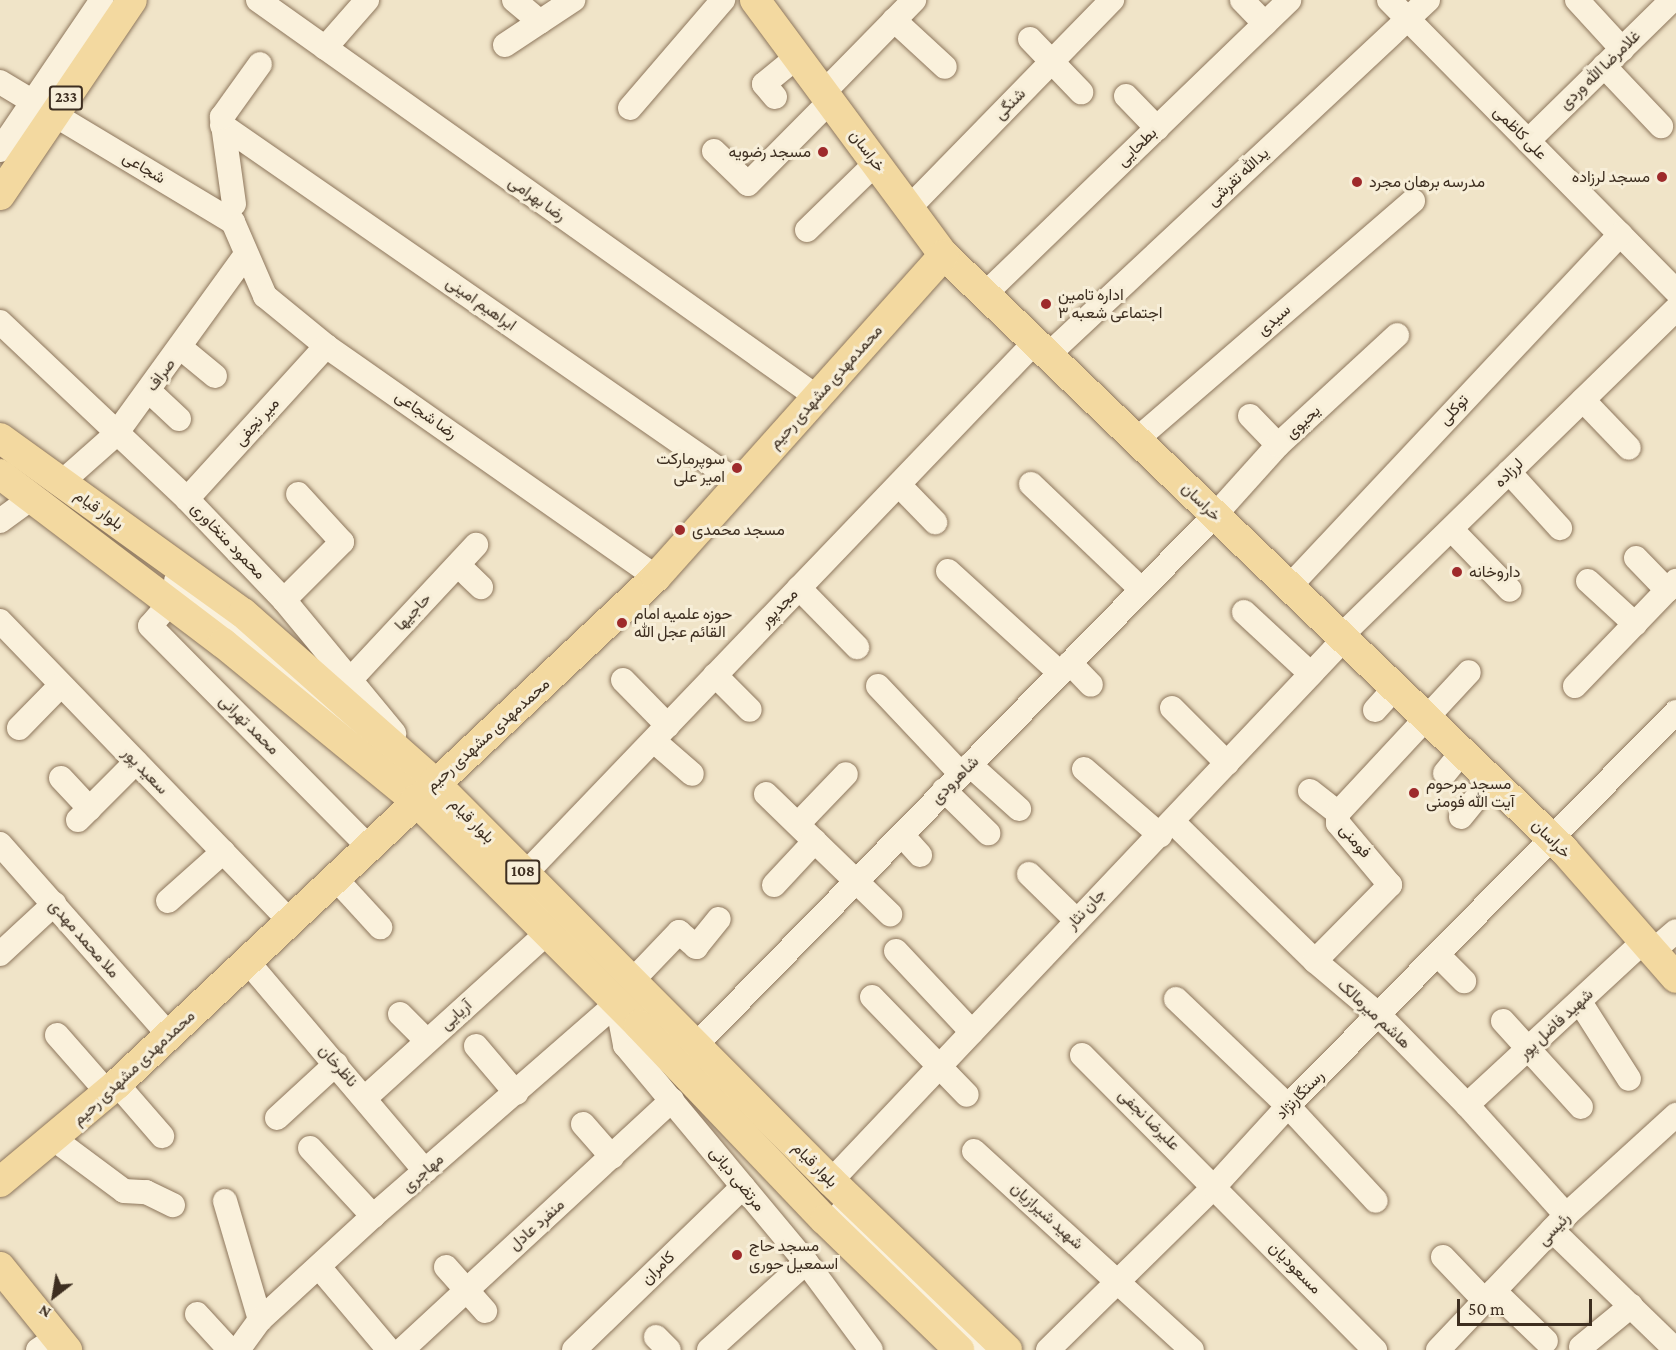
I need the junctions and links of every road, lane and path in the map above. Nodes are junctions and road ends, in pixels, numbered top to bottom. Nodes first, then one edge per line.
1 (102, 0) edge
2 (132, 0) edge
3 (258, 0) edge
4 (367, 0) edge
5 (514, 0) edge
6 (573, 0) edge
7 (723, 0) edge
8 (756, 0) edge
9 (914, 0) edge
10 (1242, 0) edge
11 (1289, 0) edge
12 (1389, 0) edge
13 (1428, 0) edge
14 (1577, 0) edge
15 (1672, 0) edge
16 (1106, 2) edge
17 (1408, 19) junction
18 (894, 20) junction
19 (540, 22) junction
20 (1265, 24) junction
21 (1030, 39) dead end
22 (505, 45) dead end
23 (325, 48) junction
24 (1622, 49) junction
25 (797, 57) junction
26 (1051, 62) junction
27 (260, 64) dead end
28 (1604, 66) junction
29 (945, 68) dead end
30 (0, 82) edge
31 (765, 86) dead end
32 (1081, 92) dead end
33 (827, 96) junction
34 (1126, 96) dead end
35 (630, 108) dead end
36 (43, 109) junction
37 (222, 125) junction
38 (1661, 126) dead end
39 (1157, 128) junction
40 (1528, 141) junction
41 (0, 150) edge
42 (714, 151) dead end
43 (876, 163) junction
44 (0, 195) edge
45 (1413, 201) dead end
46 (909, 208) junction
47 (233, 213) junction
48 (807, 230) dead end
49 (1620, 234) junction
50 (944, 255) junction
51 (245, 256) junction
52 (985, 294) junction
53 (1675, 306) edge
54 (0, 322) edge
55 (1397, 335) dead end
56 (326, 345) junction
57 (181, 348) junction
58 (1041, 349) junction
59 (215, 376) dead end
60 (149, 391) junction
61 (817, 397) junction
62 (1583, 400) junction
63 (1250, 416) dead end
64 (179, 419) dead end
65 (116, 434) junction
66 (0, 438) edge
67 (1136, 440) junction
68 (1278, 445) junction
69 (1629, 448) dead end
70 (1509, 472) junction
71 (0, 474) edge
72 (62, 482) junction
73 (740, 483) junction
74 (1031, 484) dead end
75 (899, 485) junction
76 (298, 494) dead end
77 (32, 498) junction
78 (187, 499) junction
79 (1215, 515) junction
80 (0, 521) edge
81 (935, 522) dead end
82 (1560, 528) dead end
83 (1452, 530) junction
84 (476, 545) dead end
85 (1636, 558) dead end
86 (458, 565) junction
87 (948, 571) dead end
88 (656, 577) junction
89 (1588, 580) dead end
90 (481, 586) dead end
91 (1672, 586) edge
92 (1289, 587) junction
93 (799, 588) junction
94 (1142, 590) junction
95 (1510, 590) dead end
96 (284, 600) junction
97 (170, 603) junction
98 (1244, 612) dead end
99 (1635, 624) junction
100 (3, 631) edge
101 (1342, 638) junction
102 (858, 647) dead end
103 (1065, 668) junction
104 (1469, 672) dead end
105 (1311, 674) junction
106 (715, 675) junction
107 (350, 680) junction
108 (623, 680) dead end
109 (61, 685) junction
110 (1091, 685) dead end
111 (878, 686) dead end
112 (1575, 686) dead end
113 (1395, 688) junction
114 (1172, 708) dead end
115 (750, 710) dead end
116 (1375, 710) dead end
117 (1676, 712) edge
118 (1427, 718) junction
119 (19, 728) dead end
120 (661, 733) junction
121 (136, 762) junction
122 (1227, 764) junction
123 (1084, 769) dead end
124 (692, 774) dead end
125 (846, 774) dead end
126 (958, 777) junction
127 (61, 778) dead end
128 (1491, 780) junction
129 (1310, 791) dead end
130 (424, 792) junction
131 (766, 794) dead end
132 (1019, 809) dead end
133 (1338, 813) junction
134 (1461, 817) dead end
135 (798, 824) junction
136 (1167, 829) junction
137 (987, 833) dead end
138 (902, 835) junction
139 (1551, 839) junction
140 (815, 841) junction
141 (0, 844) edge
142 (368, 846) junction
143 (223, 852) junction
144 (920, 855) dead end
145 (525, 874) junction
146 (1029, 874) dead end
147 (335, 878) junction
148 (856, 881) junction
149 (774, 885) dead end
150 (168, 901) dead end
151 (54, 904) junction
152 (890, 914) dead end
153 (1075, 919) junction
154 (719, 920) dead end
155 (290, 921) junction
156 (380, 927) dead end
157 (1676, 931) edge
158 (548, 932) junction
159 (1648, 946) junction
160 (896, 951) dead end
161 (0, 954) edge
162 (1438, 955) junction
163 (1314, 961) junction
164 (248, 962) junction
165 (1676, 978) edge
166 (1464, 981) dead end
167 (624, 992) junction
168 (872, 997) dead end
169 (1176, 999) dead end
170 (1580, 1002) junction
171 (400, 1014) dead end
172 (1379, 1015) junction
173 (1503, 1021) dead end
174 (972, 1032) junction
175 (57, 1035) dead end
176 (169, 1035) junction
177 (427, 1041) junction
178 (696, 1046) junction
179 (476, 1047) dead end
180 (1528, 1051) junction
181 (1082, 1055) dead end
182 (336, 1064) junction
183 (939, 1067) junction
184 (1629, 1079) dead end
185 (113, 1089) junction
186 (516, 1093) junction
187 (967, 1095) dead end
188 (365, 1098) junction
189 (672, 1100) junction
190 (1467, 1105) junction
191 (1288, 1106) junction
192 (1581, 1107) dead end
193 (1676, 1115) edge
194 (277, 1118) dead end
195 (583, 1124) dead end
196 (162, 1136) dead end
197 (54, 1139) junction
198 (310, 1148) dead end
199 (974, 1151) dead end
200 (612, 1157) junction
201 (425, 1172) junction
202 (831, 1181) junction
203 (0, 1182) edge
204 (743, 1187) junction
205 (1214, 1187) junction
206 (225, 1201) dead end
207 (1376, 1201) dead end
208 (173, 1205) dead end
209 (373, 1216) junction
210 (1559, 1222) junction
211 (1443, 1257) dead end
212 (806, 1262) junction
213 (0, 1267) edge
214 (319, 1267) junction
215 (446, 1267) dead end
216 (1120, 1281) junction
217 (466, 1290) junction
218 (1490, 1296) junction
219 (1631, 1306) junction
220 (485, 1311) dead end
221 (197, 1314) dead end
222 (247, 1341) edge
223 (1546, 1341) dead end
224 (54, 1346) edge
225 (1581, 1347) dead end
226 (389, 1350) edge
227 (402, 1350) edge
228 (574, 1350) edge
229 (709, 1350) edge
230 (871, 1350) edge
231 (959, 1350) edge
232 (985, 1350) edge
233 (1007, 1350) edge
234 (1048, 1350) edge
235 (1192, 1350) edge
236 (1375, 1350) edge
237 (1438, 1350) edge
238 (1676, 1350) edge

1 - 36 street
2 - 36 main road, 233
3 - 23 street, رضا بهرامی
4 - 23 street
5 - 19 street
6 - 19 street
7 - 35 street
8 - 25 main road, خراسان
9 - 18 street
10 - 20 street
11 - 20 street, بطحایی
12 - 17 street, علی کاظمی
13 - 17 street, یدالله تفرشی
14 - 24 street
15 - 24 street, غلامرضا الله وردی
16 - 26 street, شنگی
17 - 40 street, علی کاظمی
17 - 58 street, یدالله تفرشی
18 - 29 street
18 - 33 street
19 - 22 street
20 - 39 street, بطحایی
21 - 26 street
23 - 61 street, رضا بهرامی
24 - 28 street, غلامرضا الله وردی
25 - 31 street
25 - 33 main road, خراسان
26 - 32 street
26 - 46 street, شنگی
27 - 37 street
28 - 38 street
28 - 40 street, غلامرضا الله وردی
30 - 36 street, شجاعی
33 - 42 street
33 - 43 main road, خراسان
34 - 39 street
36 - 41 street
36 - 44 main road, 233
36 - 47 street, شجاعی
37 - 47 street, رضا شجاعی
37 - 73 street, ابراهیم امینی
39 - 52 street, بطحایی
40 - 49 street, علی کاظمی
43 - 46 main road, خراسان
43 - 48 street
45 - 67 street, سیدی
46 - 50 main road, خراسان
47 - 51 street, رضا شجاعی
49 - 53 street, علی کاظمی
49 - 92 street, توکلی
50 - 52 main road, خراسان
50 - 61 main road, محمدمهدی مشهدی رحیم
51 - 56 street, رضا شجاعی
51 - 57 street, صراف
52 - 58 main road, خراسان
53 - 62 street, لرزاده
54 - 65 street, محمود متخاوری
55 - 68 street, یحیوی
56 - 78 street, میر نجفی
56 - 88 street, رضا شجاعی
57 - 59 street
57 - 60 street, صراف
58 - 67 main road, خراسان
58 - 75 street, مجدپور
60 - 64 street
60 - 65 street, صراف
61 - 73 main road, محمدمهدی مشهدی رحیم
62 - 69 street
62 - 70 street, لرزاده
63 - 68 street
65 - 72 street, صراف
65 - 78 street, محمود متخاوری
66 - 72 main road, بلوار قیام / 108
66 - 130 street
67 - 79 main road, خراسان
68 - 79 street, یحیوی
70 - 82 street
70 - 83 street, لرزاده
71 - 77 main road, بلوار قیام / 108
72 - 130 main road, بلوار قیام / 108
73 - 88 main road, محمدمهدی مشهدی رحیم
74 - 94 street
75 - 81 street
75 - 93 street, مجدپور
76 - 96 street
77 - 80 street
77 - 97 main road, بلوار قیام / 108
78 - 96 street, محمود متخاوری
79 - 92 main road, خراسان
79 - 94 street, شاهرودی
83 - 95 street
83 - 101 street, لرزاده
84 - 86 street, حاجیها
85 - 91 street
86 - 90 street
86 - 107 street, حاجیها
87 - 103 street
88 - 130 main road, محمدمهدی مشهدی رحیم
89 - 99 street
91 - 99 street
92 - 101 main road, خراسان
93 - 102 street
93 - 106 street, مجدپور
94 - 103 street, شاهرودی
96 - 107 street, محمود متخاوری
97 - 130 main road, بلوار قیام / 108
97 - 142 street, محمد تهرانی
98 - 105 street
99 - 112 street
100 - 109 street, سعید پور
101 - 105 street, جان نثار
101 - 113 main road, خراسان
103 - 110 street
103 - 126 street, شاهرودی
104 - 118 street, فومنی
105 - 122 street, جان نثار
106 - 115 street
106 - 120 street, مجدپور
107 - 130 street, محمود متخاوری
108 - 120 street
109 - 119 street
109 - 121 street, سعید پور
111 - 126 street
113 - 116 street
113 - 118 main road, خراسان
114 - 122 street
117 - 139 street, رستگارنژاد
118 - 128 main road, خراسان
118 - 133 street, فومنی
120 - 124 street
120 - 145 street, مجدپور
121 - 127 street
121 - 143 street, سعید پور
122 - 136 street, جان نثار
123 - 136 street, هاشم میرمالک
125 - 135 street
126 - 132 street
126 - 137 street
126 - 138 street, شاهرودی
128 - 134 street
128 - 139 main road, خراسان
129 - 133 street
130 - 142 main road, محمدمهدی مشهدی رحیم
130 - 145 main road, بلوار قیام / 108
130 - 158 main road, بلوار قیام / 108
130 - 232 street
131 - 135 street
133 - 163 street, فومنی
135 - 140 street
136 - 153 street, جان نثار
136 - 163 street, هاشم میرمالک
138 - 144 street
138 - 148 street, شاهرودی
139 - 159 main road, خراسان
139 - 162 street, رستگارنژاد
140 - 148 street
140 - 149 street
141 - 151 street, ملا محمد مهدی
142 - 147 main road, محمدمهدی مشهدی رحیم
143 - 150 street
143 - 155 street, سعید پور
145 - 167 main road, بلوار قیام / 108
146 - 153 street
147 - 155 main road, محمدمهدی مشهدی رحیم
147 - 156 street
148 - 152 street
148 - 178 street, شاهرودی
151 - 161 street
151 - 176 street, ملا محمد مهدی
153 - 174 street, جان نثار
154 - 167 street, مهاجری
155 - 164 main road, محمدمهدی مشهدی رحیم
157 - 159 street, شهید فاضل پور
158 - 167 main road, بلوار قیام / 108
158 - 177 street, آریایی
159 - 165 main road, خراسان
159 - 170 street, شهید فاضل پور
160 - 174 street
162 - 166 street
162 - 172 street, رستگارنژاد
163 - 172 street, هاشم میرمالک
164 - 176 main road, محمدمهدی مشهدی رحیم
164 - 182 street, ناظرخان
167 - 178 main road, بلوار قیام / 108
167 - 186 street, مهاجری
167 - 189 street, مرتضی دیانی
167 - 231 main road, بلوار قیام / 108
168 - 183 street
169 - 191 street
170 - 180 street, شهید فاضل پور
170 - 184 street
171 - 177 street
172 - 190 street, هاشم میرمالک
172 - 191 street, رستگارنژاد
173 - 180 street
174 - 183 street, جان نثار
175 - 185 street
176 - 185 main road, محمدمهدی مشهدی رحیم
177 - 188 street, آریایی
178 - 202 main road, بلوار قیام / 108
179 - 186 street
180 - 190 street, شهید فاضل پور
180 - 192 street
181 - 205 street, علیرضا نجفی
182 - 188 street, ناظرخان
182 - 194 street
183 - 187 street
183 - 202 street, جان نثار
185 - 196 street
185 - 197 main road, محمدمهدی مشهدی رحیم
186 - 201 street, مهاجری
188 - 201 street, ناظرخان
189 - 200 street, منفرد عادل
189 - 204 street, مرتضی دیانی
190 - 210 street, هاشم میرمالک
191 - 205 street, رستگارنژاد
191 - 207 street
193 - 210 street, رئیسی
195 - 200 street
197 - 203 main road, محمدمهدی مشهدی رحیم
197 - 208 street
198 - 209 street
199 - 216 street, شهید شیرازیان
200 - 217 street, منفرد عادل
201 - 209 street, مهاجری
202 - 233 main road, بلوار قیام / 108
204 - 212 street, مرتضی دیانی
204 - 228 street, کامران
205 - 216 street, رستگارنژاد
205 - 236 street, مسعودیان
206 - 222 street
209 - 214 street, مهاجری
210 - 218 street, رئیسی
210 - 219 street, هاشم میرمالک
211 - 218 street
212 - 229 street
212 - 230 street, مرتضی دیانی
213 - 224 main road
214 - 222 street, مهاجری
214 - 226 street
215 - 217 street
216 - 234 street, رستگارنژاد
216 - 235 street, شهید شیرازیان
217 - 220 street
217 - 227 street, منفرد عادل
218 - 223 street
218 - 237 street, رئیسی
219 - 225 street
219 - 238 street, هاشم میرمالک
221 - 222 street

